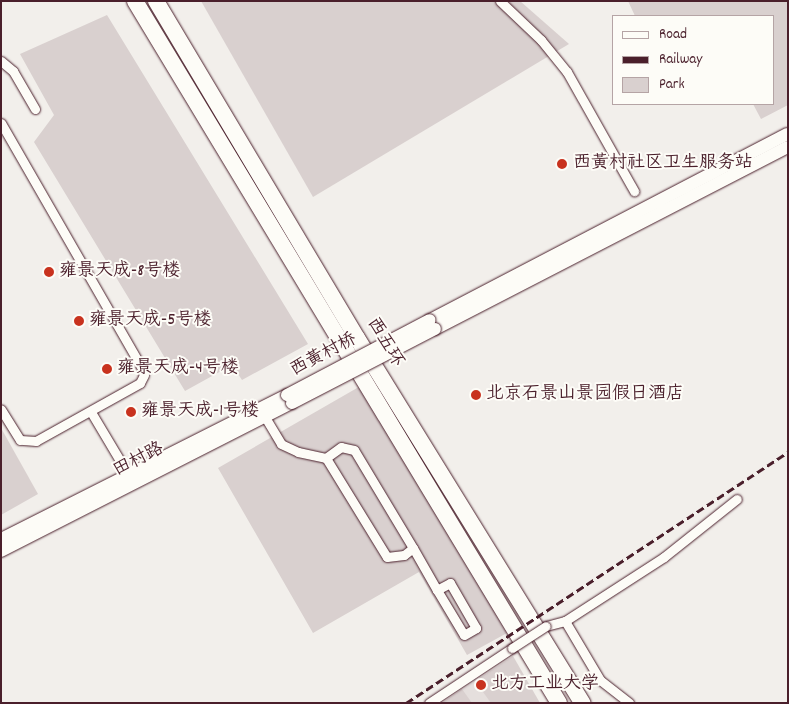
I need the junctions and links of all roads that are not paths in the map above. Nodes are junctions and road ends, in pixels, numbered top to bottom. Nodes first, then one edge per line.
1 (135, 1) edge
2 (156, 1) edge
3 (500, 1) edge
4 (1, 61) edge
5 (35, 109) dead end
6 (1, 123) edge
7 (788, 134) edge
8 (788, 147) edge
9 (634, 191) dead end
10 (433, 324) junction
11 (289, 399) junction
12 (1, 410) edge
13 (91, 412) junction
14 (265, 417) junction
15 (326, 458) junction
16 (128, 474) junction
17 (737, 499) dead end
18 (1, 539) edge
19 (413, 548) junction
20 (1, 550) edge
21 (437, 590) junction
22 (565, 621) junction
23 (429, 703) edge
24 (559, 703) edge
25 (582, 703) edge
26 (629, 703) edge

1 - 24 highway
2 - 25 highway, 西五环
3 - 9 street
4 - 5 street
6 - 13 street
7 - 10 main road
8 - 10 main road
10 - 11 main road, 西黄村桥, bridge
11 - 14 main road, 田村路
11 - 16 main road, 田村路
12 - 13 street
13 - 16 street
14 - 15 street
14 - 20 main road, 田村路
15 - 19 street
15 - 19 street
16 - 18 main road, 田村路
17 - 22 street
19 - 21 street
21 - 21 street
22 - 23 street, bridge
22 - 26 street

